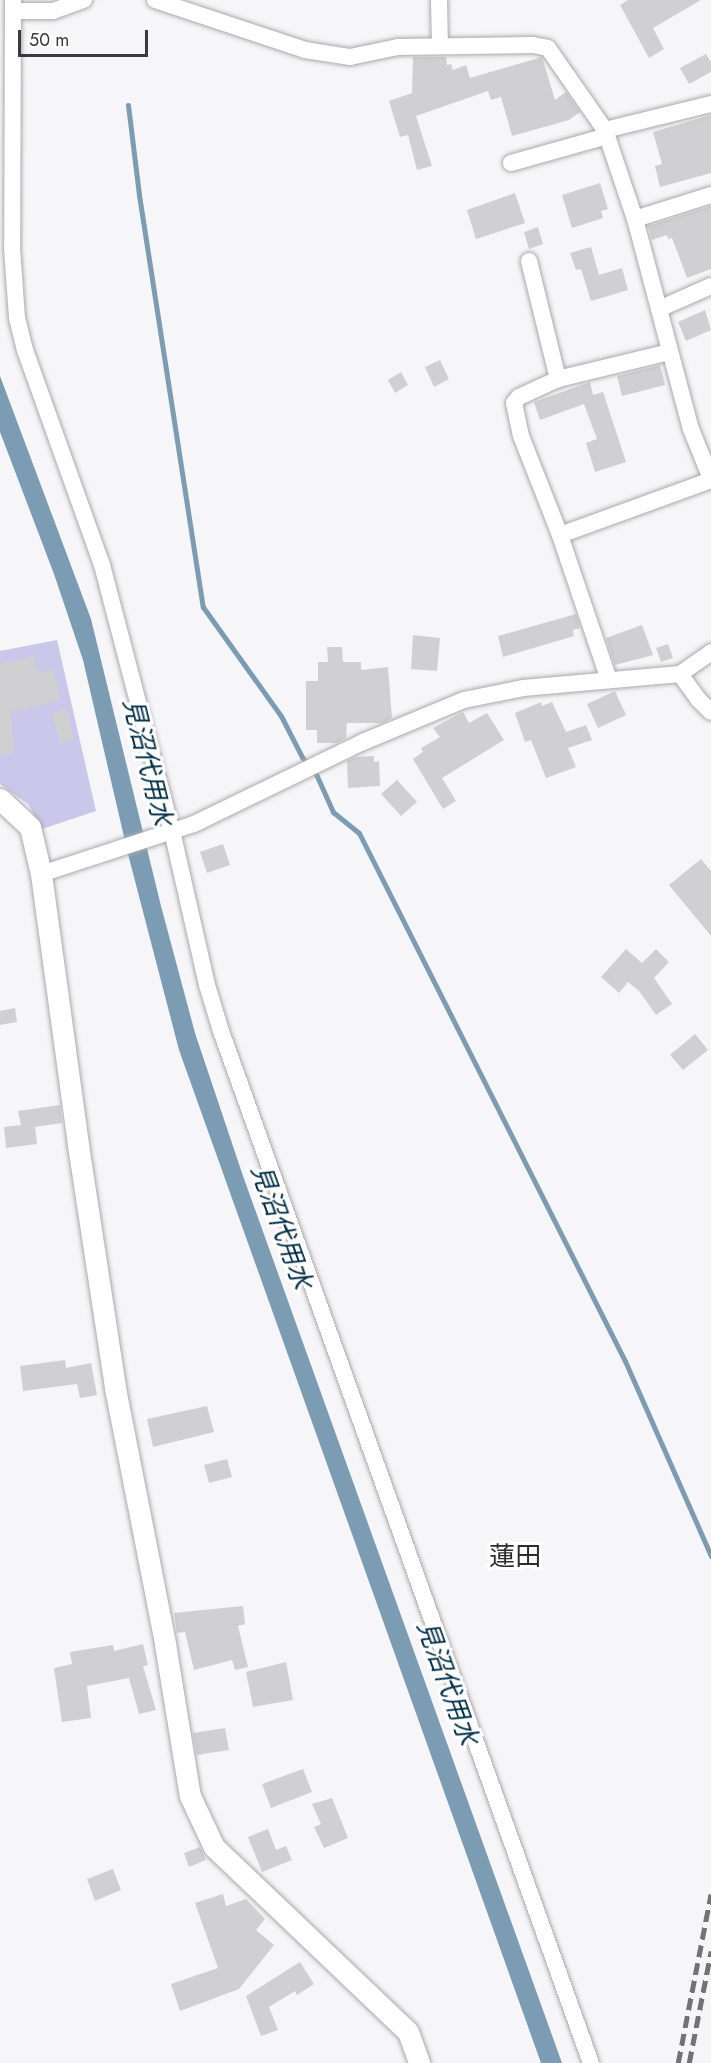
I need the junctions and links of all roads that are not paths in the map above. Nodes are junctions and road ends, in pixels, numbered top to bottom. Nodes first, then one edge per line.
1 (84, 0) edge
2 (155, 0) edge
3 (439, 0) edge
4 (13, 5) edge
5 (440, 46) junction
6 (711, 104) edge
7 (606, 133) junction
8 (511, 163) dead end
9 (711, 195) edge
10 (635, 219) junction
11 (6, 248) edge
12 (529, 261) dead end
13 (711, 286) edge
14 (659, 309) junction
15 (670, 352) junction
16 (558, 379) junction
17 (711, 480) edge
18 (560, 535) junction
19 (711, 652) edge
20 (680, 674) junction
21 (609, 680) junction
22 (711, 712) edge
23 (0, 799) edge
24 (172, 831) junction
25 (41, 874) junction
26 (419, 2063) edge
27 (591, 2063) edge

1 - 4 street
2 - 5 street
3 - 5 street
4 - 11 street
5 - 7 street
6 - 7 street
7 - 8 street
7 - 10 street
9 - 10 street
10 - 14 street
11 - 24 street
12 - 16 street
13 - 14 street
14 - 15 street
15 - 16 street
15 - 17 street
16 - 18 street
17 - 18 street
18 - 21 street
19 - 20 street
20 - 21 street
20 - 22 street
21 - 24 street
23 - 25 street
24 - 25 street
24 - 27 street
25 - 26 street

